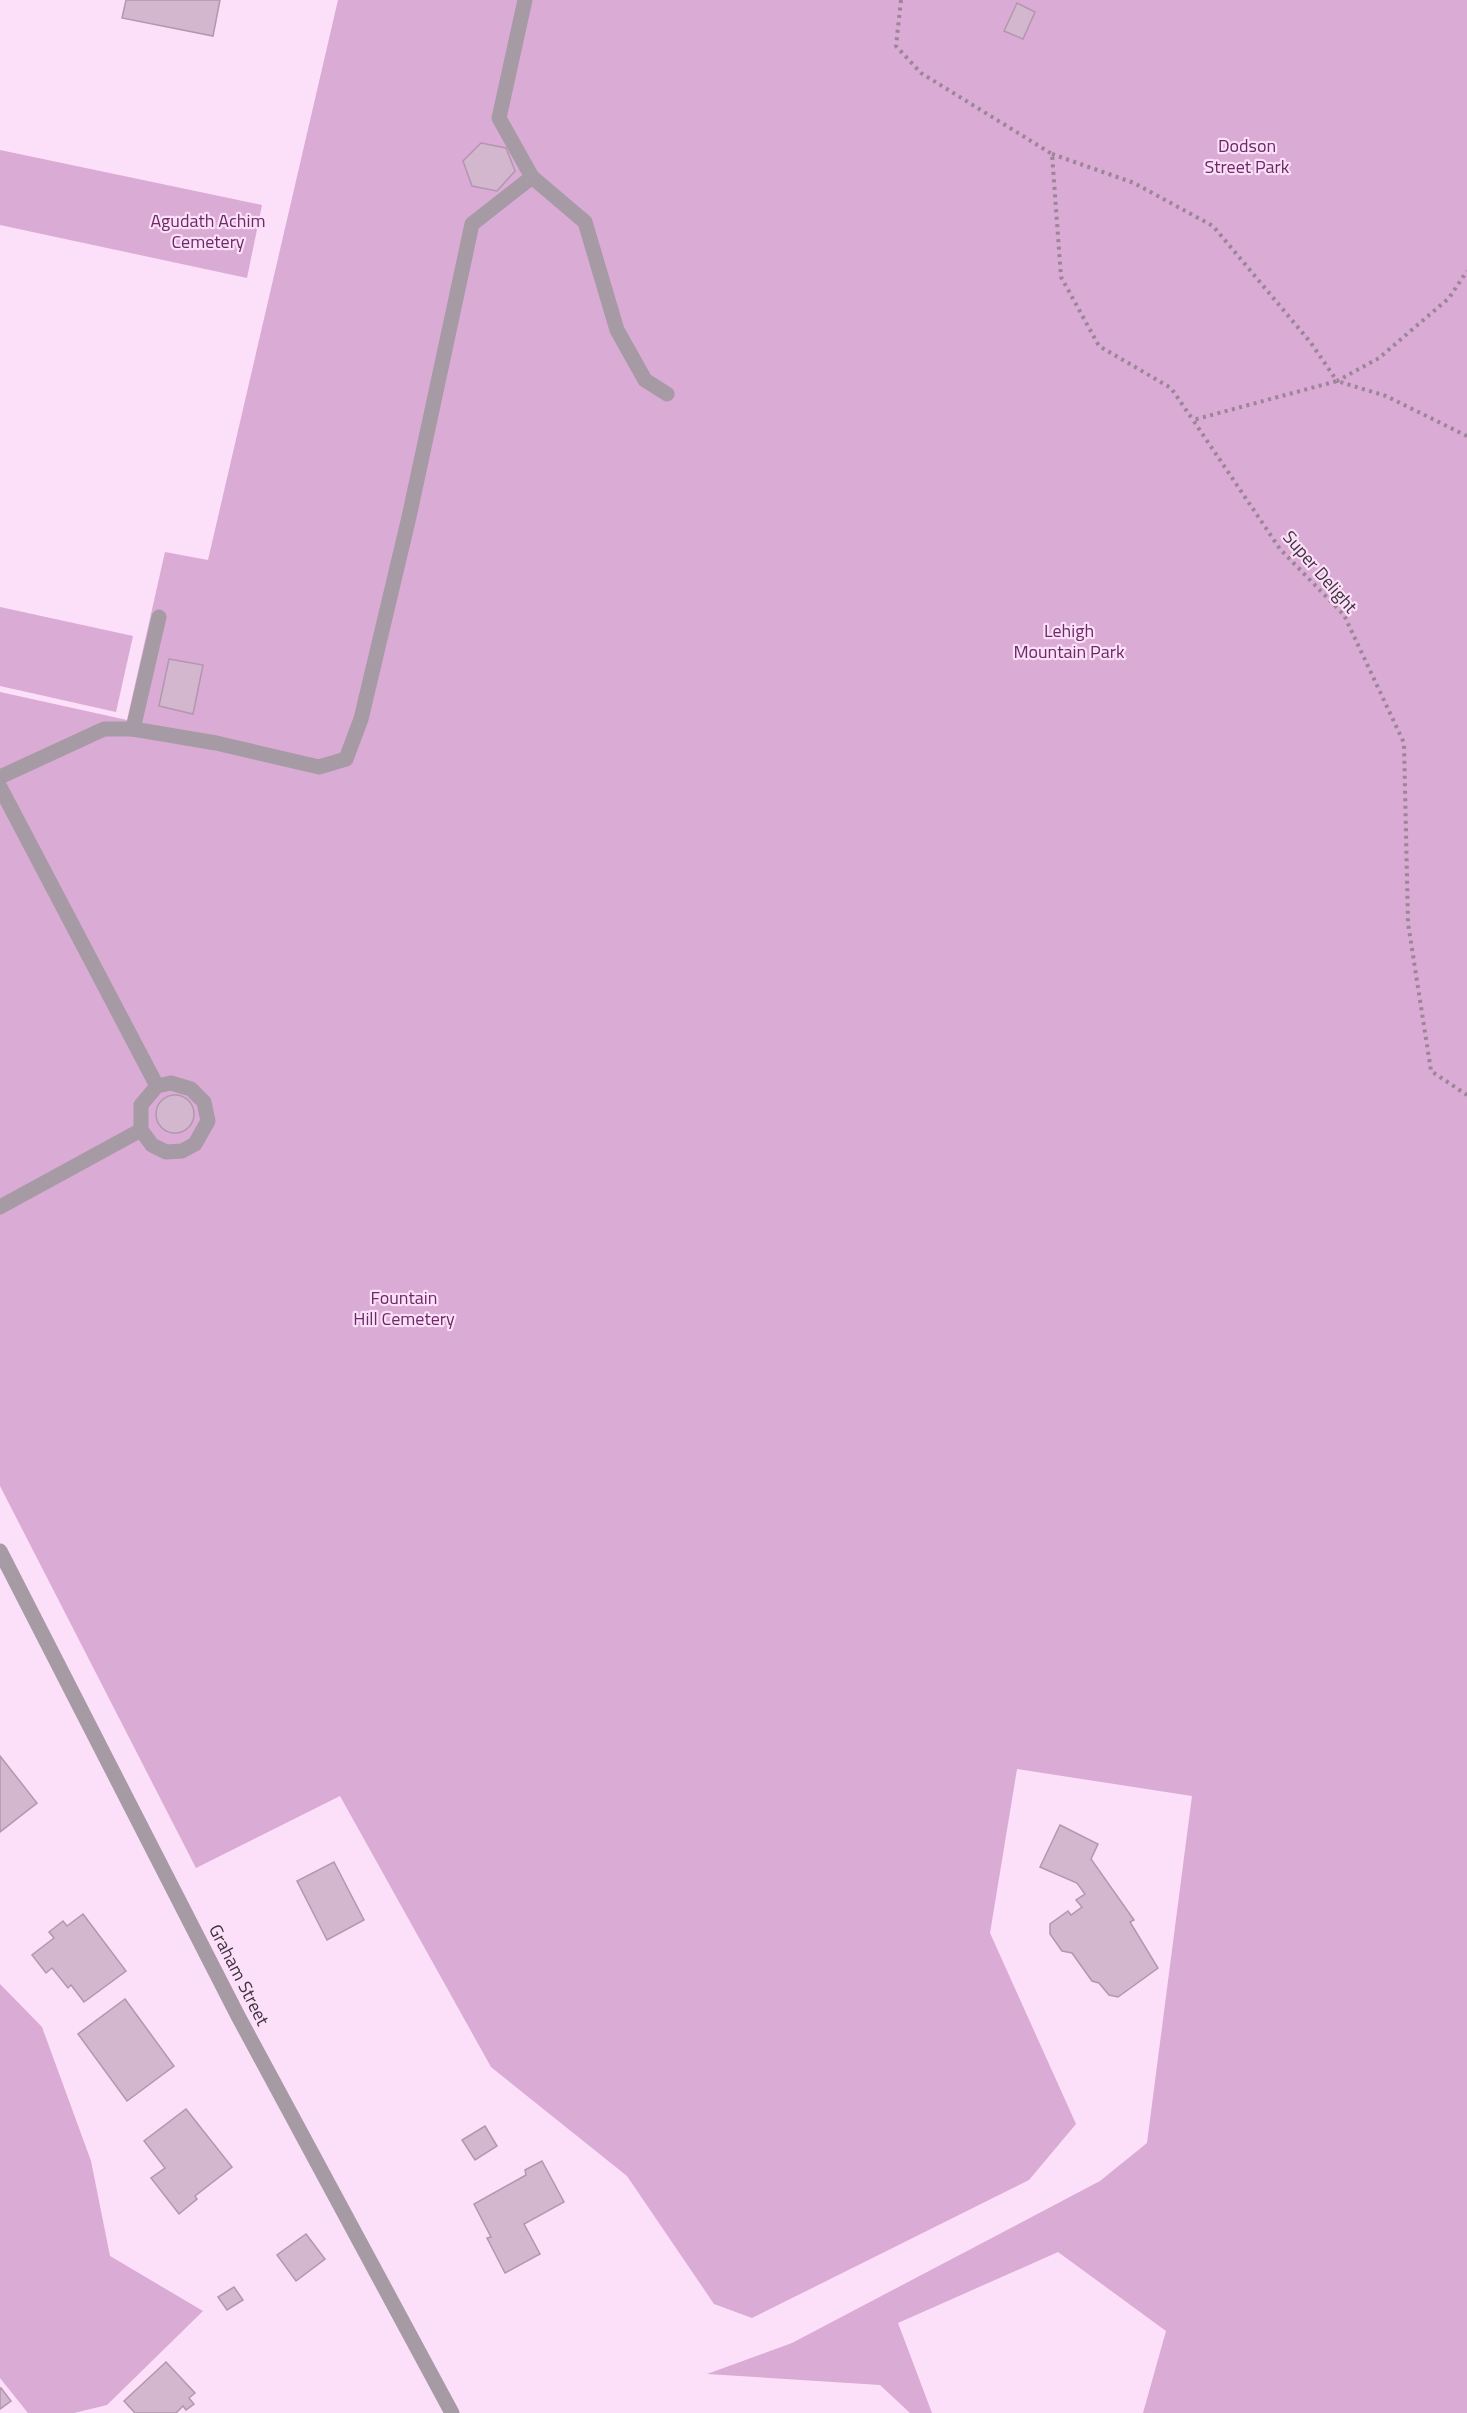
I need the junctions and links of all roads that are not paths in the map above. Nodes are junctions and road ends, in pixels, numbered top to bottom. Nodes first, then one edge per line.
1 (525, 0) edge
2 (532, 177) junction
3 (667, 394) dead end
4 (159, 617) dead end
5 (133, 729) junction
6 (0, 777) edge
7 (0, 787) edge
8 (157, 1086) junction
9 (141, 1130) junction
10 (0, 1207) edge
11 (0, 1551) edge
12 (452, 2413) edge

1 - 2 street
2 - 3 street
2 - 5 street
4 - 5 street
5 - 6 street
7 - 8 street
8 - 9 street
8 - 9 street
9 - 10 street
11 - 12 street, Graham Street

